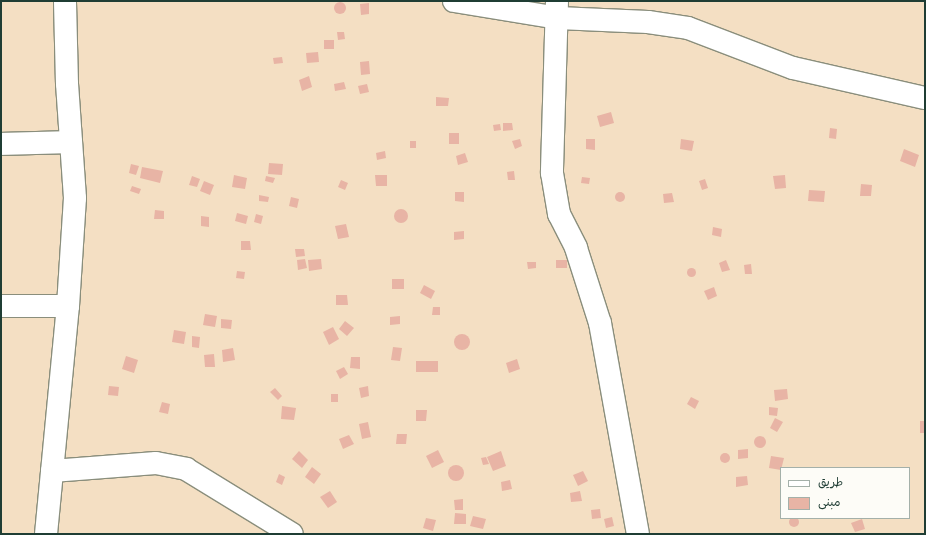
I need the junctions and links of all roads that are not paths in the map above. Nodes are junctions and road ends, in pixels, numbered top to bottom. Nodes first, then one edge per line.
1 (65, 1) edge
2 (454, 1) edge
3 (557, 10) edge
4 (925, 98) edge
5 (71, 142) junction
6 (1, 144) edge
7 (1, 306) edge
8 (68, 306) junction
9 (52, 471) junction
10 (46, 534) edge
11 (292, 534) edge
12 (638, 534) edge

1 - 5 street
2 - 3 street
3 - 4 street
3 - 12 street
5 - 6 street
5 - 8 street
7 - 8 street
8 - 9 street
9 - 10 street
9 - 11 street

